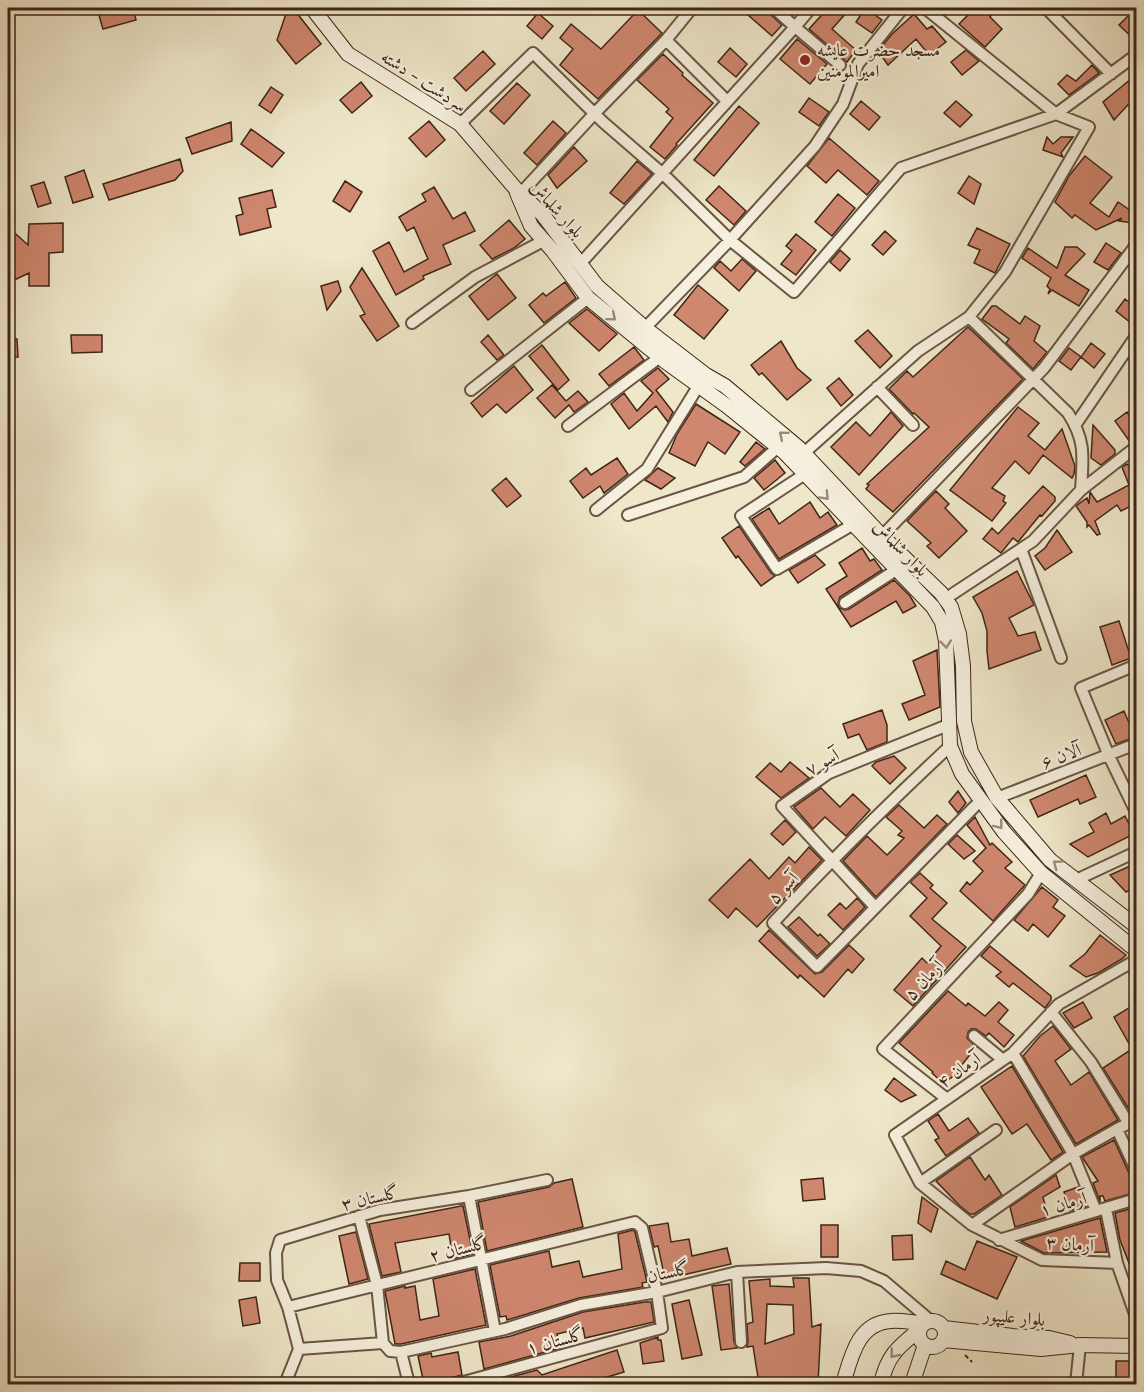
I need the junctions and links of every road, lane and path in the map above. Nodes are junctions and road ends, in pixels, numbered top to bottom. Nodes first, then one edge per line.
1 (312, 8) edge
2 (692, 8) edge
3 (774, 8) edge
4 (811, 8) edge
5 (903, 8) edge
6 (925, 8) edge
7 (1046, 8) edge
8 (795, 27) junction
9 (666, 40) junction
10 (1137, 55) edge
11 (840, 65) dead end
12 (1111, 74) junction
13 (727, 101) junction
14 (595, 113) junction
15 (1056, 114) junction
16 (460, 124) junction
17 (663, 174) junction
18 (518, 191) junction
19 (730, 240) junction
20 (1137, 245) edge
21 (558, 249) junction
22 (580, 264) junction
23 (588, 298) junction
24 (969, 317) junction
25 (412, 323) dead end
26 (645, 328) junction
27 (1137, 336) edge
28 (660, 357) junction
29 (1033, 380) junction
30 (699, 385) junction
31 (877, 387) junction
32 (471, 390) dead end
33 (1076, 424) junction
34 (913, 425) dead end
35 (568, 426) dead end
36 (778, 447) junction
37 (1137, 447) edge
38 (804, 453) junction
39 (805, 474) junction
40 (1081, 490) junction
41 (596, 510) dead end
42 (628, 515) dead end
43 (852, 525) junction
44 (882, 536) junction
45 (1021, 549) junction
46 (897, 570) junction
47 (945, 599) junction
48 (845, 603) dead end
49 (1061, 658) dead end
50 (1137, 665) edge
51 (948, 725) junction
52 (1137, 744) edge
53 (950, 746) junction
54 (1109, 756) junction
55 (997, 798) junction
56 (980, 801) junction
57 (1137, 812) edge
58 (1137, 852) edge
59 (832, 859) junction
60 (1041, 873) junction
61 (1078, 879) junction
62 (875, 907) junction
63 (1137, 926) edge
64 (1137, 950) edge
65 (1137, 960) edge
66 (1052, 1012) junction
67 (974, 1036) dead end
68 (1013, 1053) junction
69 (1003, 1060) junction
70 (947, 1099) junction
71 (1133, 1122) edge
72 (1117, 1129) junction
73 (996, 1130) dead end
74 (1073, 1155) junction
75 (1137, 1170) edge
76 (547, 1180) dead end
77 (920, 1183) junction
78 (469, 1196) junction
79 (1137, 1199) edge
80 (1101, 1210) junction
81 (359, 1216) junction
82 (972, 1225) junction
83 (999, 1240) junction
84 (480, 1260) junction
85 (1117, 1263) junction
86 (737, 1272) junction
87 (377, 1285) junction
88 (657, 1292) junction
89 (288, 1307) junction
90 (1137, 1317) edge
91 (925, 1325) junction
92 (495, 1331) junction
93 (944, 1334) junction
94 (741, 1342) dead end
95 (383, 1343) junction
96 (926, 1345) junction
97 (1080, 1345) junction
98 (1137, 1346) edge
99 (299, 1349) junction
100 (401, 1352) junction
101 (962, 1352) dead end
102 (972, 1362) dead end
103 (285, 1384) edge
104 (409, 1384) edge
105 (456, 1384) edge
106 (843, 1384) edge
107 (881, 1384) edge
108 (912, 1384) edge
109 (1076, 1384) edge

1 - 16 main road, سردشت - دشته
2 - 9 street
3 - 8 street
4 - 8 street
5 - 19 street
6 - 15 street
7 - 12 street
8 - 11 street
8 - 13 street
9 - 13 street
9 - 14 street
10 - 12 street
12 - 15 street
13 - 17 street
14 - 16 street
14 - 17 street
14 - 18 street
15 - 19 street
15 - 24 street
16 - 18 main road, سردشت - دشته
17 - 19 street
17 - 22 street
18 - 21 main road, بلوار شلماش
18 - 21 main road, بلوار شلماش
19 - 26 street
20 - 29 street
21 - 22 main road, بلوار شلماش
21 - 23 main road, بلوار شلماش
21 - 25 street
22 - 26 main road, بلوار شلماش
23 -> 28 main road, بلوار شلماش
23 - 32 street
24 - 29 street
24 - 31 street
38 -> 26 main road, بلوار شلماش
27 - 33 street
28 - 30 main road, بلوار شلماش
28 - 35 street
29 - 33 street
29 - 44 street
30 - 36 main road, بلوار شلماش
30 - 41 street
31 - 34 street
31 - 38 street
33 - 40 street
36 - 39 main road, بلوار شلماش
36 - 42 street
37 - 40 street
38 - 44 main road, بلوار شلماش
39 -> 43 main road, بلوار شلماش
39 - 43 street
40 - 45 street
43 - 46 main road, بلوار شلماش
44 - 47 main road, بلوار شلماش
45 - 47 street
45 - 49 street
46 - 48 street
46 -> 51 main road, بلوار شلماش
47 - 55 main road, بلوار شلماش
50 - 54 street
51 - 53 main road, بلوار شلماش
51 - 59 street, آسو ۷
52 - 54 street, آلان ۶
53 - 56 main road, بلوار شلماش
53 - 59 street, آسو ۵
54 - 55 street, آلان ۶
54 - 57 street
61 -> 55 main road, بلوار شلماش
56 -> 60 main road, بلوار شلماش
56 - 62 street, آسو ۵
58 - 61 street
59 - 62 street
59 - 62 street, آسو ۵
60 - 64 main road, بلوار شلماش
60 - 70 street, آرمان ۵
61 - 63 main road, بلوار شلماش
65 - 66 street, آرمان ۴
66 - 68 street, آرمان ۴
66 - 71 street
67 - 69 street
68 - 69 street, آرمان ۴
68 - 74 street
69 - 70 street, آرمان ۴
70 - 77 street, آرمان ۴
71 - 72 street
72 - 74 street
72 - 75 street
73 - 77 street
74 - 80 street
74 - 82 street
76 - 78 street, گلستان ۳
77 - 82 street, آرمان ۴
78 - 81 street, گلستان ۳
78 - 84 street
79 - 80 street, آرمان ۱
80 - 83 street, آرمان ۱
80 - 85 street
81 - 87 street
81 - 89 street, گلستان ۳
82 - 83 street, آرمان ۳
83 - 85 street, آرمان ۳
84 - 87 street, گلستان ۲
84 - 88 street, گلستان ۲
84 - 92 street
85 - 90 street, آرمان ۳
86 - 88 street, گلستان
86 - 91 street, گلستان
86 - 94 street
87 - 89 street, گلستان ۲
87 - 95 street
88 - 92 street, گلستان
88 - 105 street, گلستان ۱
89 - 99 street
91 - 93 main road
91 - 96 main road
91 - 106 main road
91 -> 107 main road
92 - 100 street, گلستان
93 - 96 main road
93 - 97 main road, بلوار علیپور
95 - 99 street
95 - 100 street
96 - 108 main road
97 - 98 main road, بلوار علیپور
97 - 109 street
99 - 103 street
100 - 104 street
101 - 102 path

